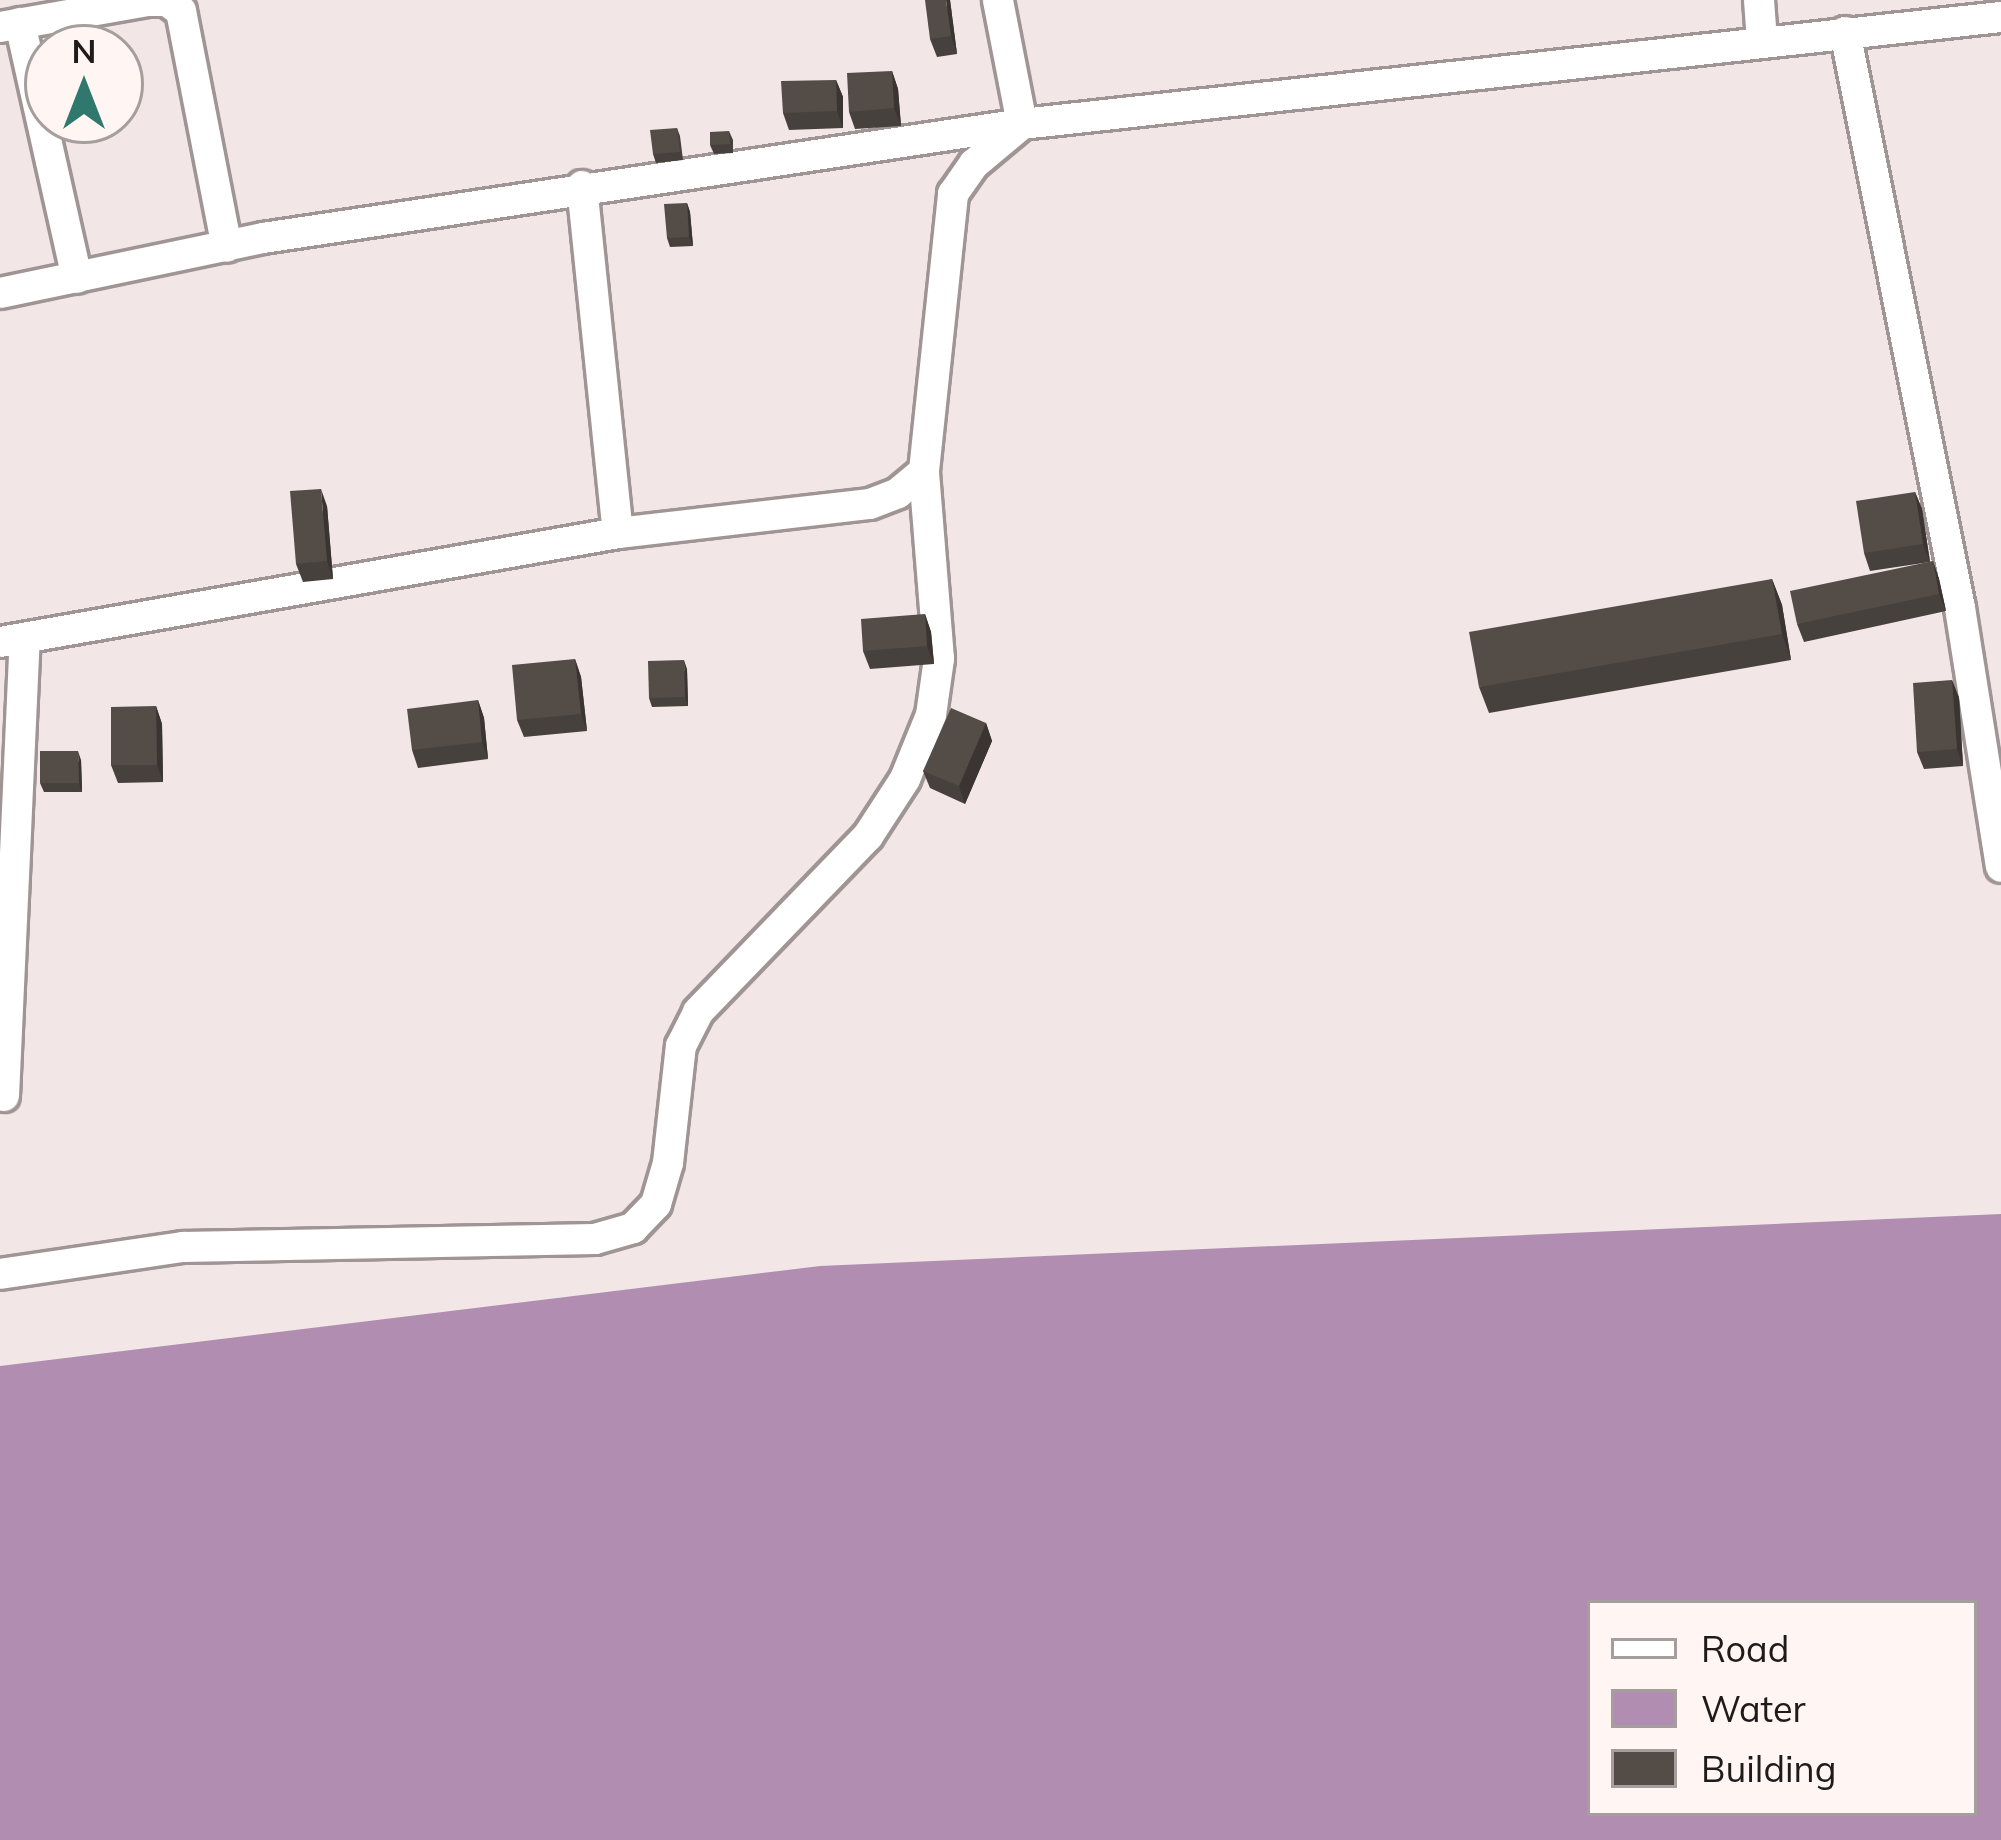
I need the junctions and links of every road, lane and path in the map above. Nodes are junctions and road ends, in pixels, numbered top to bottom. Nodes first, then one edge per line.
1 (998, 0) edge
2 (1759, 0) edge
3 (2001, 16) edge
4 (10, 25) edge
5 (1845, 32) junction
6 (1762, 41) junction
7 (1022, 124) junction
8 (582, 186) junction
9 (227, 247) junction
10 (77, 278) junction
11 (0, 293) edge
12 (923, 471) junction
13 (618, 533) junction
14 (12, 640) edge
15 (2001, 867) edge
16 (4, 1096) dead end
17 (0, 1274) edge

1 - 7 street
2 - 6 street
3 - 5 street
4 - 9 street
4 - 10 street
5 - 6 street
5 - 15 street
6 - 7 street
7 - 8 street
7 - 12 street
8 - 9 street
8 - 13 street
9 - 10 street
10 - 11 street
12 - 13 street
12 - 17 street
13 - 14 street
14 - 16 street

